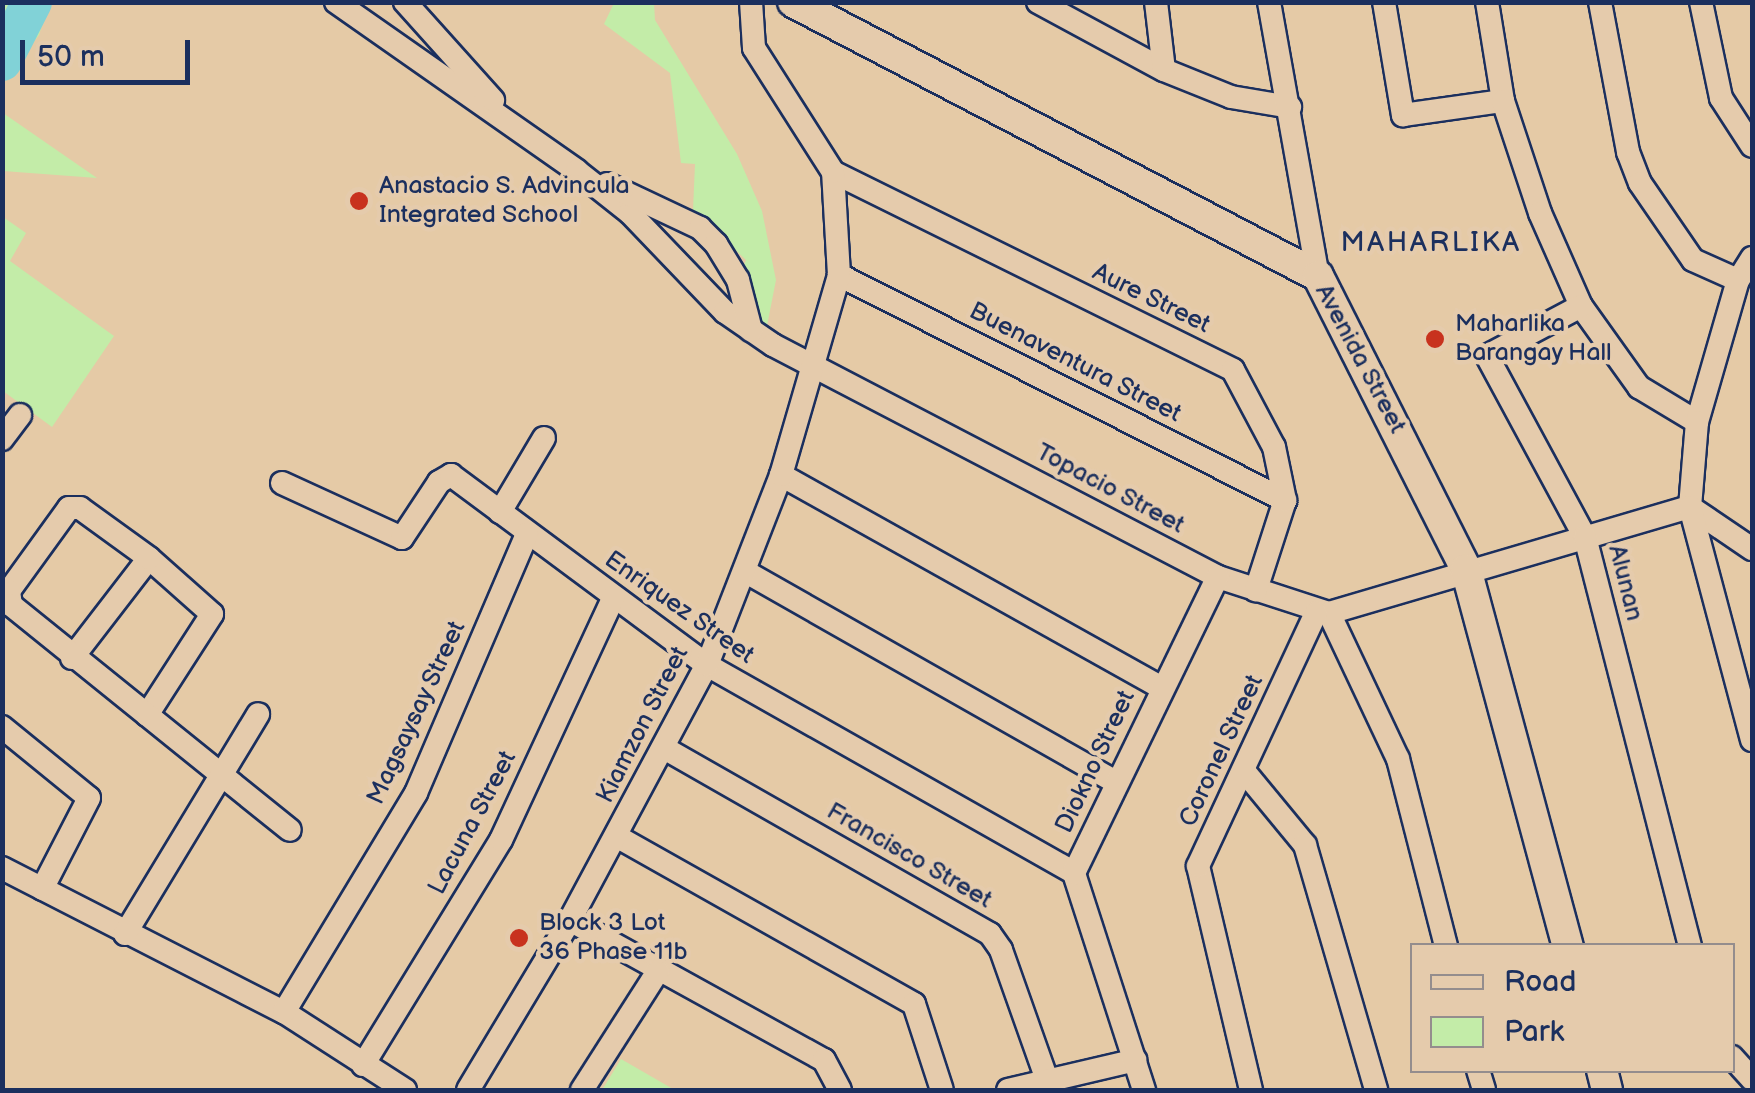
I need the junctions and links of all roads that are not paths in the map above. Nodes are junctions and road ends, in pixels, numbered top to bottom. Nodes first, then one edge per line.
1 (336, 2) edge
2 (404, 2) edge
3 (751, 2) edge
4 (793, 2) edge
5 (1038, 2) edge
6 (1156, 2) edge
7 (1270, 2) edge
8 (1384, 2) edge
9 (1486, 2) edge
10 (1600, 2) edge
11 (1701, 2) edge
12 (1164, 70) junction
13 (1503, 101) junction
14 (1290, 108) junction
15 (1752, 146) edge
16 (833, 172) junction
17 (1752, 258) edge
18 (839, 275) junction
19 (1318, 276) junction
20 (1738, 280) junction
21 (1581, 306) junction
22 (751, 330) junction
23 (816, 362) junction
24 (20, 415) dead end
25 (1697, 422) junction
26 (544, 438) dead end
27 (2, 439) edge
28 (781, 475) junction
29 (282, 483) dead end
30 (1285, 500) junction
31 (1690, 508) junction
32 (500, 512) junction
33 (527, 534) junction
34 (1585, 536) junction
35 (1752, 549) edge
36 (148, 558) junction
37 (1466, 569) junction
38 (746, 572) junction
39 (1218, 578) junction
40 (1256, 590) junction
41 (614, 597) junction
42 (1322, 613) junction
43 (72, 658) junction
44 (706, 666) junction
45 (1162, 687) junction
46 (258, 714) dead end
47 (147, 715) junction
48 (2, 727) edge
49 (1752, 740) edge
50 (664, 748) junction
51 (1244, 772) junction
52 (219, 777) junction
53 (1115, 782) junction
54 (290, 830) dead end
55 (616, 836) junction
56 (2, 868) edge
57 (1074, 873) junction
58 (42, 889) junction
59 (570, 920) junction
60 (125, 934) junction
61 (1445, 943) edge
62 (1567, 943) edge
63 (1689, 943) edge
64 (658, 971) junction
65 (284, 1012) junction
66 (1136, 1060) junction
67 (1735, 1060) edge
68 (363, 1065) junction
69 (1752, 1079) edge
70 (1047, 1080) junction
71 (404, 1090) edge
72 (468, 1090) edge
73 (582, 1090) edge
74 (840, 1090) edge
75 (942, 1090) edge
76 (1008, 1090) edge
77 (1144, 1090) edge
78 (1251, 1090) edge
79 (1376, 1090) edge

1 - 22 street, Topacio Street
2 - 22 street
3 - 16 street
4 - 19 street, Avenida Street
5 - 12 street
6 - 12 street
7 - 14 street
8 - 13 street
9 - 13 street
10 - 20 street
11 - 15 street
12 - 14 street
13 - 21 street
14 - 19 street
16 - 18 street
16 - 30 street, Aure Street
17 - 20 street
18 - 23 street
18 - 30 street, Buenaventura Street
19 - 37 street, Avenida Street
20 - 25 street
21 - 25 street
21 - 34 street, Alunan
22 - 23 street, Topacio Street
23 - 28 street, Kiamzon Street
23 - 39 street, Topacio Street
24 - 27 street
25 - 31 street
26 - 32 street
28 - 38 street, Kiamzon Street
28 - 45 street
29 - 32 street, Enriquez Street
30 - 40 street, Aure Street
31 - 34 street
31 - 35 street
31 - 49 street
32 - 33 street, Enriquez Street
33 - 41 street, Enriquez Street
33 - 65 street, Magsaysay Street
34 - 37 street
34 - 63 street, Alunan
36 - 43 street
36 - 43 street
36 - 47 street
37 - 42 street
37 - 62 street, Avenida Street
38 - 44 street, Kiamzon Street
38 - 53 street
39 - 40 street, Topacio Street
39 - 45 street, Diokno Street
40 - 42 street, Topacio Street
41 - 44 street, Enriquez Street
41 - 68 street, Lacuna Street
42 - 51 street, Coronel Street
42 - 61 street
43 - 47 street
44 - 50 street, Kiamzon Street
44 - 57 street, Enriquez Street
45 - 53 street, Diokno Street
46 - 52 street
47 - 52 street
48 - 58 street
50 - 55 street, Kiamzon Street
50 - 70 street, Francisco Street
51 - 78 street, Coronel Street
51 - 79 street
52 - 54 street
52 - 60 street
53 - 57 street, Diokno Street
55 - 59 street, Kiamzon Street
55 - 75 street
56 - 58 street
57 - 66 street, Diokno Street
58 - 60 street
59 - 64 street
59 - 72 street, Kiamzon Street
60 - 65 street
64 - 73 street
64 - 74 street
65 - 68 street
66 - 70 street
66 - 77 street, Diokno Street
67 - 69 street
68 - 71 street
70 - 76 street

